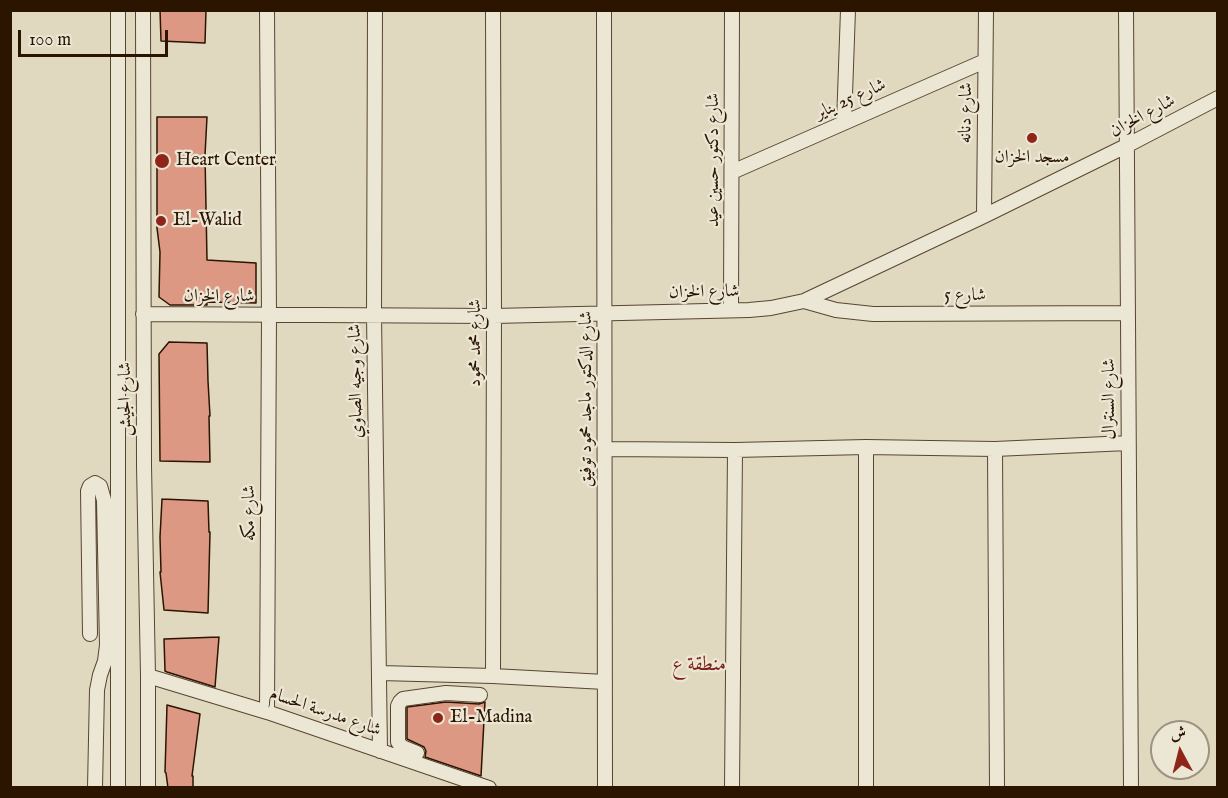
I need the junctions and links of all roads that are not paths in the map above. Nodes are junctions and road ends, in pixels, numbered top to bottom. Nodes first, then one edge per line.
1 (118, 10) edge
2 (143, 10) edge
3 (267, 10) edge
4 (375, 10) edge
5 (493, 10) edge
6 (604, 10) edge
7 (732, 10) edge
8 (848, 10) edge
9 (986, 10) edge
10 (1126, 10) edge
11 (985, 61) junction
12 (1218, 98) edge
13 (844, 123) junction
14 (1126, 146) junction
15 (732, 172) junction
16 (984, 216) junction
17 (804, 301) junction
18 (731, 310) junction
19 (605, 313) junction
20 (1127, 313) junction
21 (144, 314) junction
22 (269, 315) junction
23 (374, 315) junction
24 (494, 316) junction
25 (1128, 442) junction
26 (866, 447) junction
27 (605, 448) junction
28 (995, 449) junction
29 (735, 450) junction
30 (119, 465) junction
31 (144, 465) junction
32 (111, 500) junction
33 (90, 634) dead end
34 (380, 673) junction
35 (445, 674) junction
36 (148, 676) junction
37 (493, 676) junction
38 (605, 682) junction
39 (446, 693) junction
40 (480, 694) dead end
41 (267, 712) junction
42 (390, 750) junction
43 (417, 753) dead end
44 (95, 788) edge
45 (118, 788) edge
46 (148, 788) edge
47 (489, 788) edge
48 (605, 788) edge
49 (732, 788) edge
50 (866, 788) edge
51 (997, 788) edge
52 (1131, 788) edge

1 - 30 street, شارع الجيش
2 - 21 street, شارع الجيش
3 - 22 street, شارع مكه
4 - 23 street, شارع وجيه الصاوي
5 - 24 street, شارع محمد محمود
6 - 19 street, شارع الدكتور ماجد محمود توفيق
7 - 15 street, شارع دكتور حسين عيد
8 - 13 street
9 - 11 street, شارع دنانه
10 - 14 street, شارع السنترال
11 - 13 street, شارع 25 يناير
11 - 16 street, شارع دنانه
12 - 14 street, شارع الخزان
13 - 15 street, شارع 25 يناير
14 - 16 street, شارع الخزان
14 - 20 street, شارع السنترال
15 - 18 street, شارع دكتور حسين عيد
16 - 17 street, شارع الخزان
17 - 18 street, شارع الخزان
17 - 20 street, شارع 5
18 - 19 street, شارع الخزان
19 - 24 street, شارع الخزان
19 - 27 street, شارع الدكتور ماجد محمود توفيق
20 - 25 street, شارع السنترال
21 - 22 street, شارع الخزان
21 - 31 street, شارع الجيش
22 - 23 street, شارع الخزان
22 - 41 street, شارع مكه
23 - 24 street, شارع الخزان
23 - 34 street, شارع وجيه الصاوي
24 - 37 street, شارع محمد محمود
25 - 28 street
25 - 52 street, شارع السنترال
26 - 28 street
26 - 29 street
26 - 50 street
27 - 29 street
27 - 38 street, شارع الدكتور ماجد محمود توفيق
28 - 51 street
29 - 49 street
30 - 31 street
30 - 32 street, شارع الجيش
31 - 36 street, شارع الجيش
32 - 33 street
32 - 44 street
32 - 45 street, شارع الجيش
34 - 35 street
34 - 42 street, شارع وجيه الصاوي
35 - 37 street
35 - 39 street
36 - 41 street, شارع مدرسة الحسام
36 - 46 street, شارع الجيش
37 - 38 street
38 - 48 street, شارع الدكتور ماجد محمود توفيق
39 - 40 street
39 - 42 street
41 - 42 street, شارع مدرسة الحسام
42 - 43 street
42 - 47 street, شارع مدرسة الحسام

